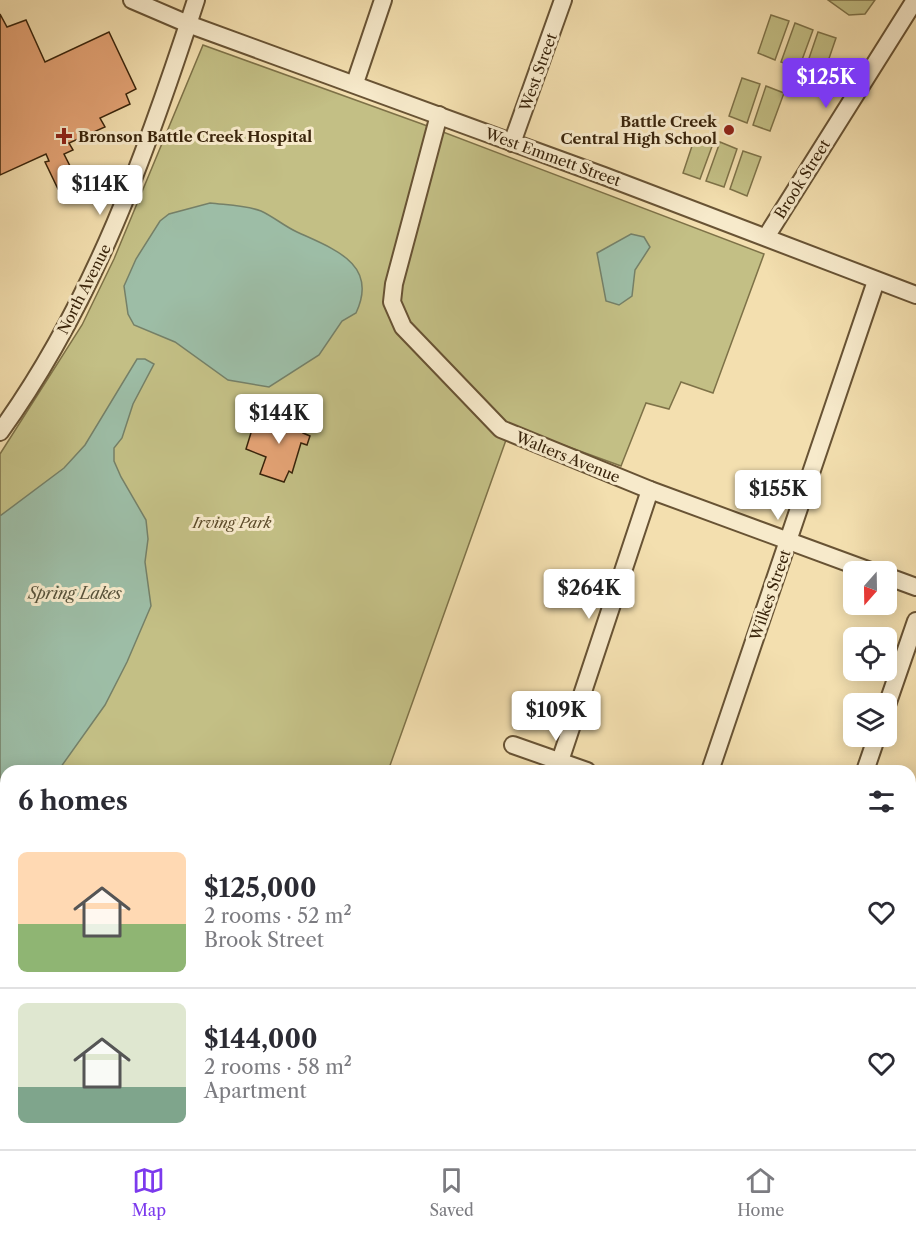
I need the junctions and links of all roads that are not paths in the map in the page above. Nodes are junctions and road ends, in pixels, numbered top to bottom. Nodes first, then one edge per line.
1 (132, 0) edge
2 (196, 0) edge
3 (383, 0) edge
4 (563, 0) edge
5 (915, 0) edge
6 (188, 24) junction
7 (355, 83) junction
8 (439, 115) junction
9 (512, 143) junction
10 (766, 237) junction
11 (876, 281) junction
12 (916, 295) edge
13 (0, 432) edge
14 (650, 490) junction
15 (789, 541) junction
16 (843, 561) edge
17 (897, 580) edge
18 (916, 587) edge
19 (916, 621) edge
20 (891, 693) edge
21 (513, 745) dead end
22 (873, 747) edge
23 (560, 761) junction
24 (571, 765) edge
25 (712, 765) edge
26 (867, 765) edge

1 - 6 street, West Emmett Street
2 - 6 street, North Avenue
3 - 7 street
4 - 9 street, West Street
5 - 10 street, Brook Street
6 - 7 street, West Emmett Street
6 - 13 street, North Avenue
7 - 8 street, West Emmett Street
8 - 9 street, West Emmett Street
8 - 14 street, Walters Avenue
9 - 10 street, West Emmett Street
10 - 11 street, West Emmett Street
11 - 12 street, West Emmett Street
11 - 15 street, Wilkes Street
14 - 15 street, Walters Avenue
14 - 23 street
15 - 16 street, Walters Avenue
15 - 25 street, Wilkes Street
17 - 18 street
19 - 20 street
21 - 23 street
22 - 26 street
23 - 24 street

